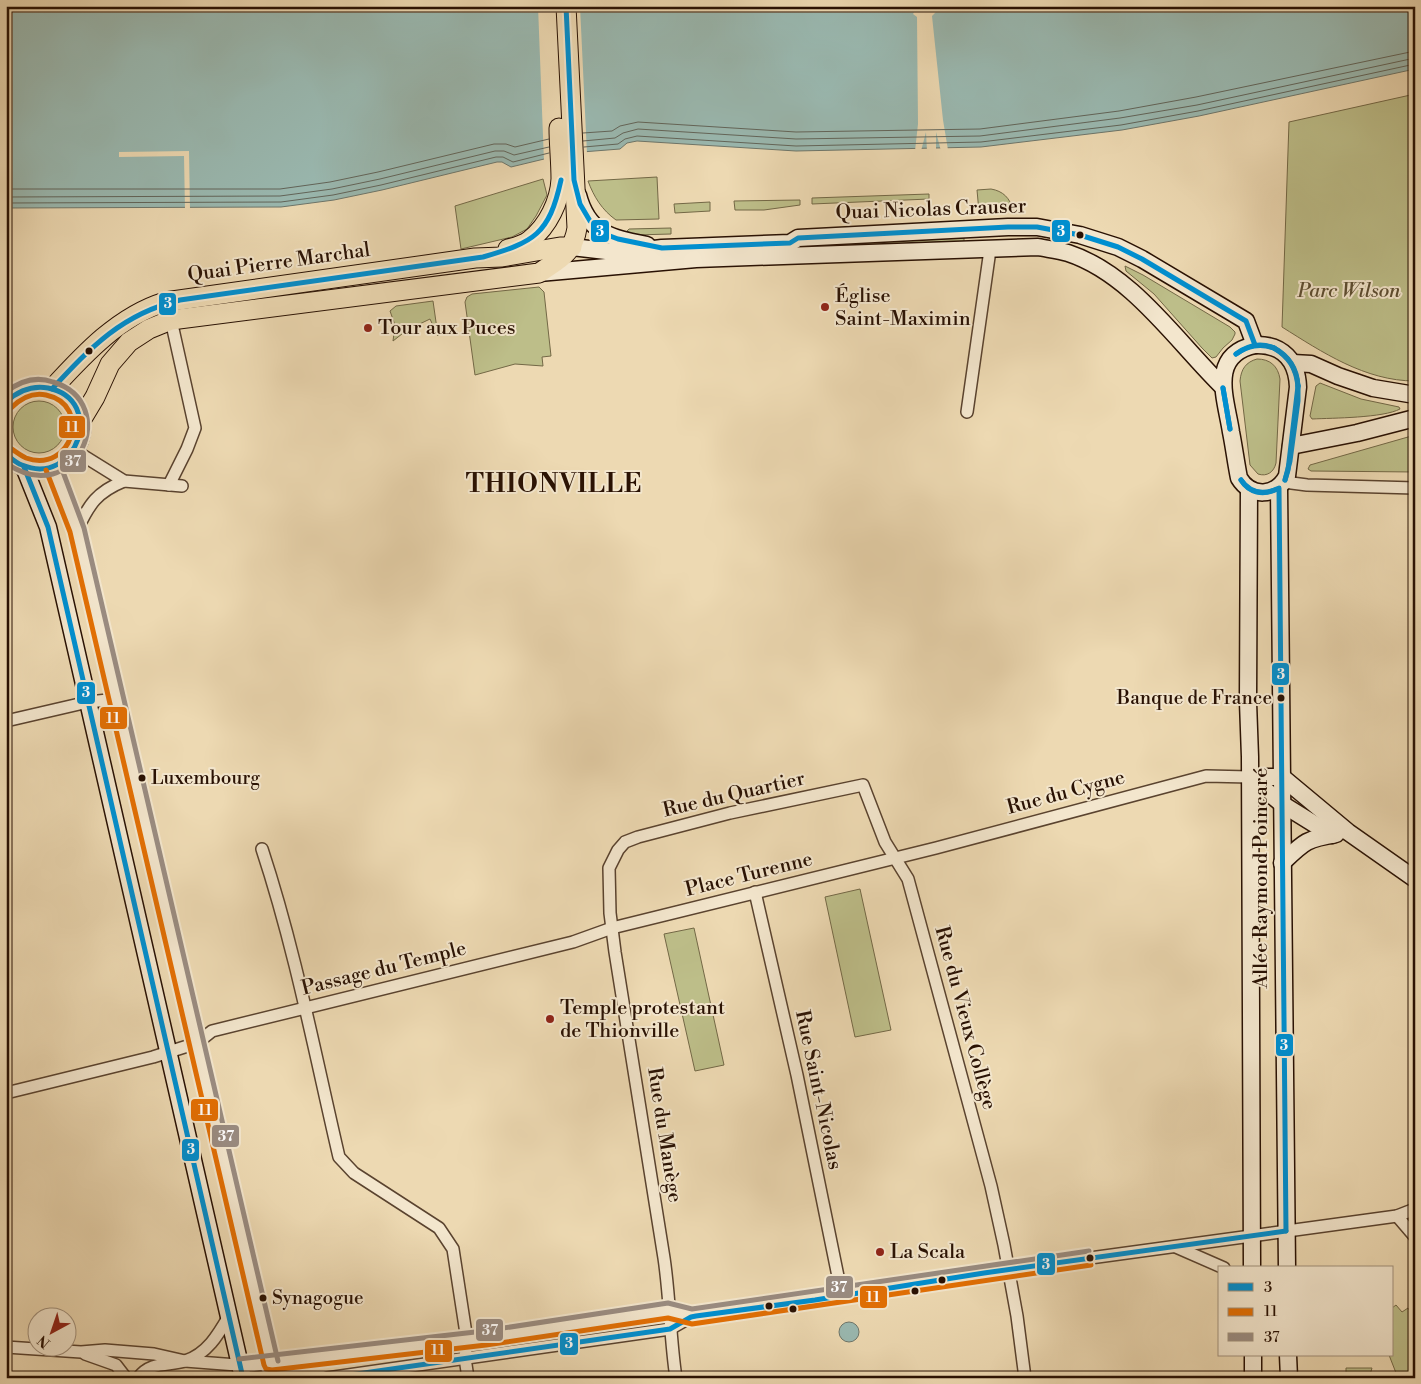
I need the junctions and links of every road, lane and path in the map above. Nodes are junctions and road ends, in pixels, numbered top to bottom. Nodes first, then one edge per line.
1 (554, 6) edge
2 (566, 6) edge
3 (567, 180) junction
4 (569, 244) junction
5 (662, 248) junction
6 (989, 248) junction
7 (483, 257) junction
8 (627, 264) joint
9 (539, 273) junction
10 (171, 320) junction
11 (1255, 345) junction
12 (1293, 363) junction
13 (1223, 386) junction
14 (52, 388) junction
15 (1415, 394) edge
16 (6, 402) edge
17 (967, 412) dead end
18 (1415, 418) edge
19 (80, 422) junction
20 (1291, 446) junction
21 (74, 450) junction
22 (6, 454) edge
23 (24, 467) junction
24 (53, 467) junction
25 (124, 481) junction
26 (169, 485) junction
27 (1281, 485) junction
28 (182, 486) dead end
29 (1415, 488) edge
30 (1249, 489) junction
31 (77, 530) junction
32 (118, 700) junction
33 (88, 702) junction
34 (6, 721) edge
35 (1250, 777) junction
36 (1282, 777) junction
37 (863, 785) joint
38 (1282, 804) junction
39 (1348, 832) junction
40 (1332, 835) junction
41 (262, 849) dead end
42 (618, 850) joint
43 (895, 858) junction
44 (1282, 863) junction
45 (1415, 879) edge
46 (755, 892) junction
47 (612, 928) junction
48 (305, 1007) junction
49 (197, 1042) junction
50 (167, 1051) junction
51 (6, 1093) edge
52 (1415, 1209) edge
53 (1397, 1216) junction
54 (1286, 1231) junction
55 (1252, 1236) junction
56 (1415, 1237) edge
57 (1176, 1247) junction
58 (1219, 1266) edge
59 (1252, 1266) edge
60 (1287, 1266) edge
61 (1009, 1270) junction
62 (842, 1296) junction
63 (668, 1310) junction
64 (229, 1316) junction
65 (691, 1317) junction
66 (670, 1329) junction
67 (467, 1340) junction
68 (6, 1347) edge
69 (81, 1352) junction
70 (1253, 1356) edge
71 (1288, 1356) edge
72 (465, 1358) junction
73 (185, 1361) junction
74 (273, 1370) edge
75 (242, 1372) edge
76 (126, 1378) edge
77 (138, 1378) edge
78 (326, 1378) edge
79 (468, 1378) edge
80 (676, 1378) edge
81 (1025, 1378) edge
82 (1253, 1378) edge
83 (1289, 1378) edge

1 - 3 main road
2 - 3 main road
3 - 4 main road
3 - 5 main road
3 - 7 main road, Quai Pierre Marchal
4 - 5 main road, Quai Pierre Marchal
4 - 7 main road, Quai Pierre Marchal
4 - 9 main road, Quai Pierre Marchal
5 - 11 main road, Quai Nicolas Crauser
6 - 8 main road, Quai Nicolas Crauser
6 - 13 main road, Quai Nicolas Crauser
6 - 17 street
7 - 14 main road, Quai Pierre Marchal
8 - 9 main road, Quai Pierre Marchal
9 - 10 main road, Quai Pierre Marchal
10 - 19 main road, Quai Pierre Marchal
10 - 26 street
11 - 12 main road
11 - 13 main road
12 - 15 main road
12 - 20 main road, Allée Raymond Poincaré
13 - 30 main road
14 - 16 main road
14 - 19 main road
18 - 20 main road
19 - 21 main road
20 - 27 main road, Allée Raymond Poincaré
21 - 24 main road
21 - 25 street
22 - 23 main road
23 - 24 main road
23 - 33 main road
24 - 31 main road
25 - 26 street
25 - 31 street
26 - 28 street
27 - 29 street
27 - 30 main road
27 - 36 main road, Allée Raymond Poincaré
30 - 35 main road, Allée Raymond Poincaré
31 - 32 main road
32 - 33 street
32 - 49 main road
33 - 34 street
33 - 50 main road
35 - 36 main road
35 - 38 main road
35 - 43 street, Rue du Cygne
35 - 55 main road, Allée Raymond Poincaré
36 - 38 main road, Allée Raymond Poincaré
36 - 39 main road
37 - 42 street, Rue du Quartier
37 - 43 street, Rue du Vieux Collège
38 - 40 main road
38 - 44 main road, Allée Raymond Poincaré
39 - 40 main road
39 - 45 main road
40 - 44 main road
41 - 48 street
42 - 47 street, Rue du Manège
43 - 46 street, Place Turenne
43 - 61 street, Rue du Vieux Collège
44 - 54 main road, Allée Raymond Poincaré
46 - 47 street, Place Turenne
46 - 62 street, Rue Saint-Nicolas
47 - 48 street, Passage du Temple
47 - 63 street, Rue du Manège
48 - 49 street, Passage du Temple
48 - 67 street
49 - 50 street, Passage du Temple
49 - 74 main road
50 - 51 street, Passage du Temple
50 - 64 main road
52 - 53 street
53 - 54 street
53 - 56 street
54 - 55 street
54 - 60 main road, Allée Raymond Poincaré
55 - 57 street
55 - 59 main road, Allée Raymond Poincaré
57 - 58 street
57 - 61 street
61 - 62 street
61 - 81 street, Rue du Vieux Collège
62 - 65 street
63 - 65 street
63 - 66 street, Rue du Manège
63 - 67 street
64 - 73 street
64 - 75 main road
65 - 66 street
66 - 72 street
66 - 80 street, Rue du Manège
67 - 72 street
67 - 74 street
68 - 69 street
69 - 73 street
69 - 76 street
70 - 82 main road
71 - 83 main road
72 - 78 street
72 - 79 street
73 - 75 street
73 - 77 street
74 - 75 street

